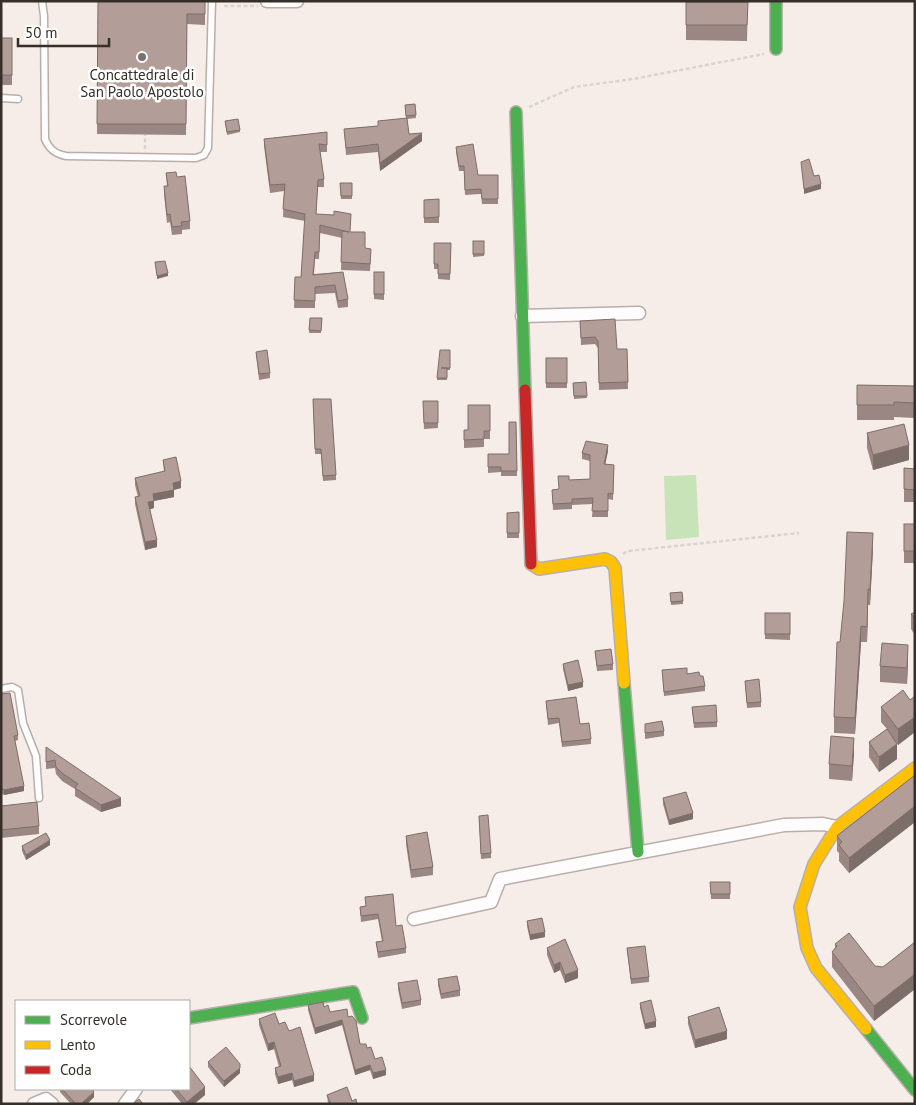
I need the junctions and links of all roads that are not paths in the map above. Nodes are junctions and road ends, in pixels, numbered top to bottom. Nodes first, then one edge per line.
1 (42, 1) edge
2 (212, 1) edge
3 (267, 1) edge
4 (297, 1) edge
5 (776, 1) edge
6 (776, 48) road end
7 (1, 98) edge
8 (18, 99) dead end
9 (516, 112) road end
10 (639, 312) dead end
11 (522, 316) junction
12 (1, 689) edge
13 (915, 768) edge
14 (39, 798) dead end
15 (837, 827) junction
16 (638, 852) junction
17 (414, 919) dead end
18 (190, 1018) edge
19 (362, 1018) dead end
20 (135, 1090) edge
21 (915, 1090) edge
22 (34, 1104) edge
23 (52, 1104) edge
24 (125, 1104) edge

1 - 2 lane
3 - 4 street
5 - 6 street
7 - 8 lane
9 - 11 street
10 - 11 street
11 - 16 street
12 - 14 lane
13 - 15 street
15 - 16 street
15 - 21 street
16 - 17 street
18 - 19 street
20 - 24 street
22 - 23 street

